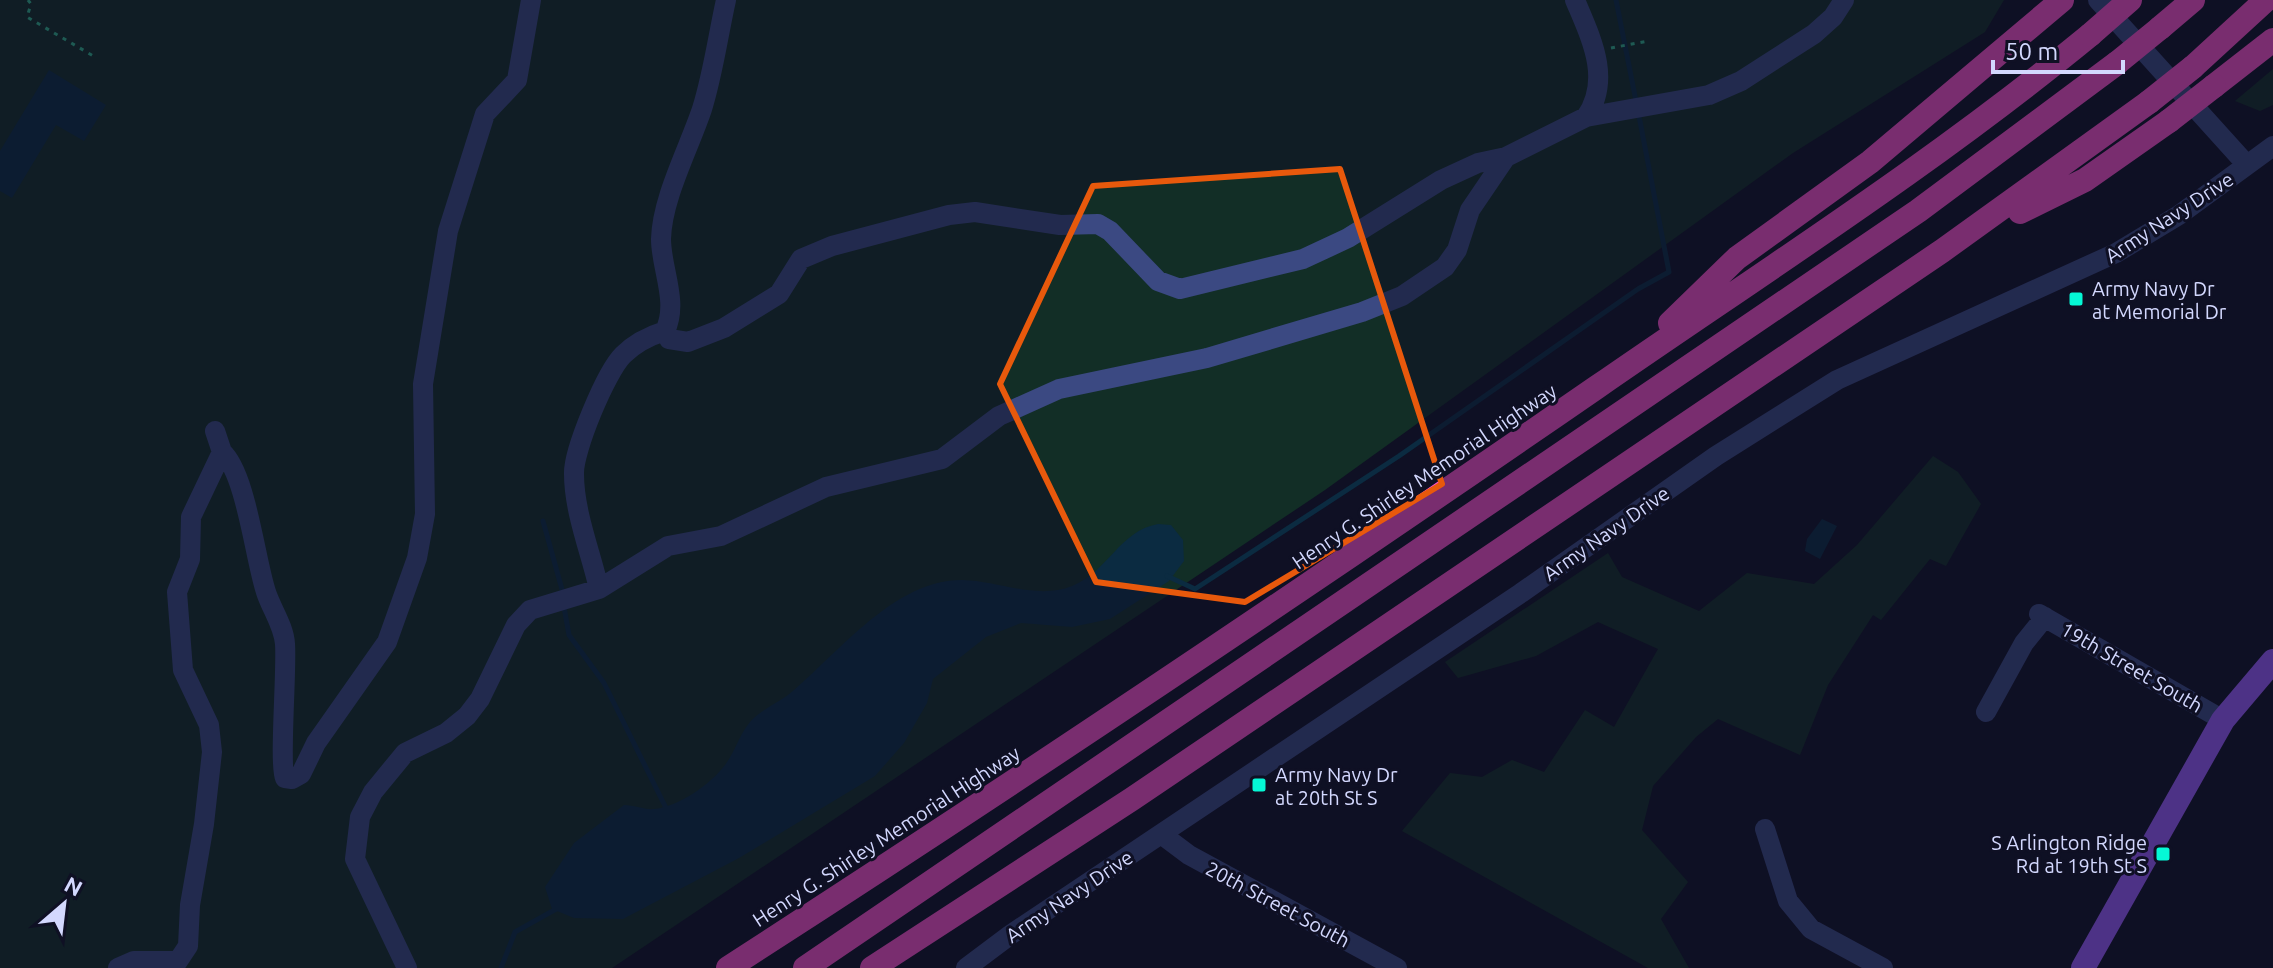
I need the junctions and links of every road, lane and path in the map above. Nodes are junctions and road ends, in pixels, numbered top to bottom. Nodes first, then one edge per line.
1 (28, 0) edge
2 (531, 0) edge
3 (726, 0) edge
4 (1575, 0) edge
5 (1844, 0) edge
6 (2098, 0) edge
7 (2130, 0) edge
8 (2193, 0) edge
9 (2266, 0) edge
10 (2062, 1) edge
11 (2273, 40) edge
12 (1648, 41) dead end
13 (1595, 50) junction
14 (95, 57) dead end
15 (1586, 117) junction
16 (2273, 146) edge
17 (1506, 157) junction
18 (2247, 165) junction
19 (1942, 251) junction
20 (665, 331) junction
21 (1626, 367) junction
22 (215, 431) dead end
23 (222, 452) junction
24 (590, 593) junction
25 (2273, 661) edge
26 (1986, 712) dead end
27 (2223, 720) junction
28 (1765, 829) dead end
29 (1161, 834) junction
30 (118, 968) edge
31 (407, 968) edge
32 (728, 968) edge
33 (805, 968) edge
34 (872, 968) edge
35 (966, 968) edge
36 (1397, 968) edge
37 (1883, 968) edge
38 (2083, 968) edge

1 - 14 path
2 - 23 street
3 - 20 street
4 - 13 street
5 - 15 street
6 - 18 street
7 - 21 highway, Henry G. Shirley Memorial Highway, bridge
8 - 33 highway, bridge
9 - 19 highway, bridge
10 - 21 highway
11 - 19 highway, bridge
12 - 13 path
13 - 15 street
15 - 17 street
16 - 18 street, Army Navy Drive
17 - 20 street
17 - 24 street
18 - 29 street, Army Navy Drive
19 - 34 highway
20 - 24 street
21 - 32 highway, Henry G. Shirley Memorial Highway
22 - 23 street
23 - 30 street
24 - 31 street
25 - 27 main road
26 - 27 street, 19th Street South
27 - 38 main road
28 - 37 street
29 - 35 street, Army Navy Drive
29 - 36 street, 20th Street South

